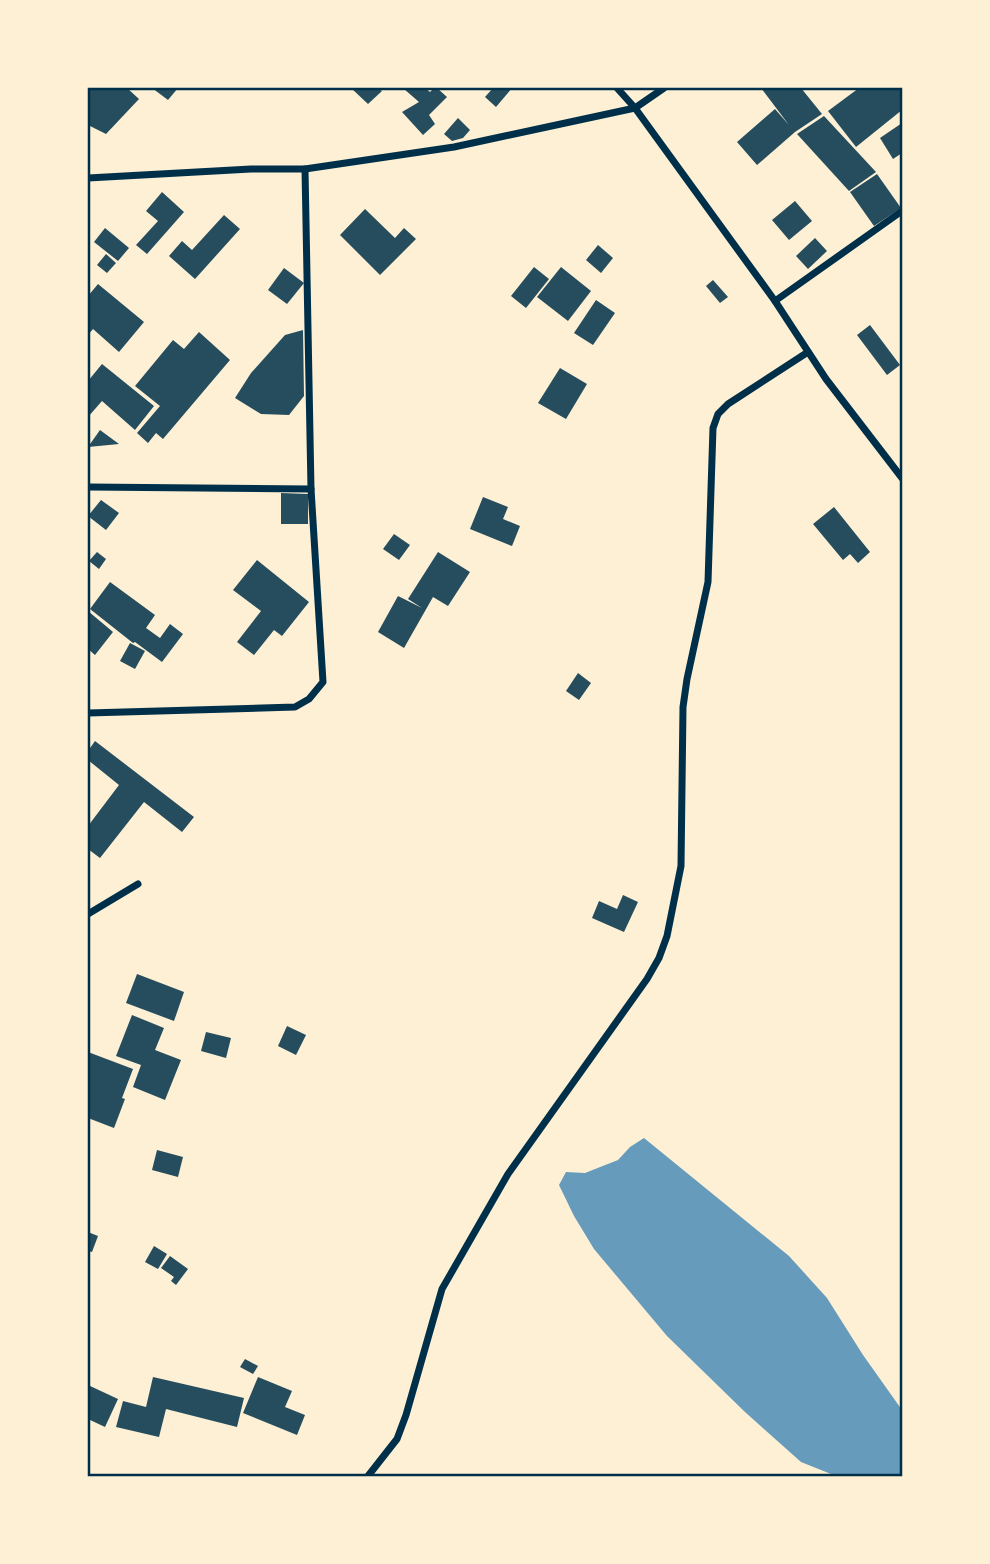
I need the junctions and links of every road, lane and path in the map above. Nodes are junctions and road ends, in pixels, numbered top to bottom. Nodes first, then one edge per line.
1 (617, 88) edge
2 (664, 88) edge
3 (635, 108) junction
4 (304, 169) junction
5 (88, 178) edge
6 (902, 211) edge
7 (775, 301) junction
8 (808, 352) junction
9 (902, 478) edge
10 (88, 487) edge
11 (311, 489) junction
12 (88, 713) edge
13 (138, 884) dead end
14 (88, 914) edge
15 (368, 1476) edge

1 - 3 street
2 - 3 street
3 - 4 street
3 - 7 street
4 - 5 street
4 - 11 street
6 - 7 street
7 - 8 street
8 - 9 street
8 - 15 street
10 - 11 street
11 - 12 street
13 - 14 street

